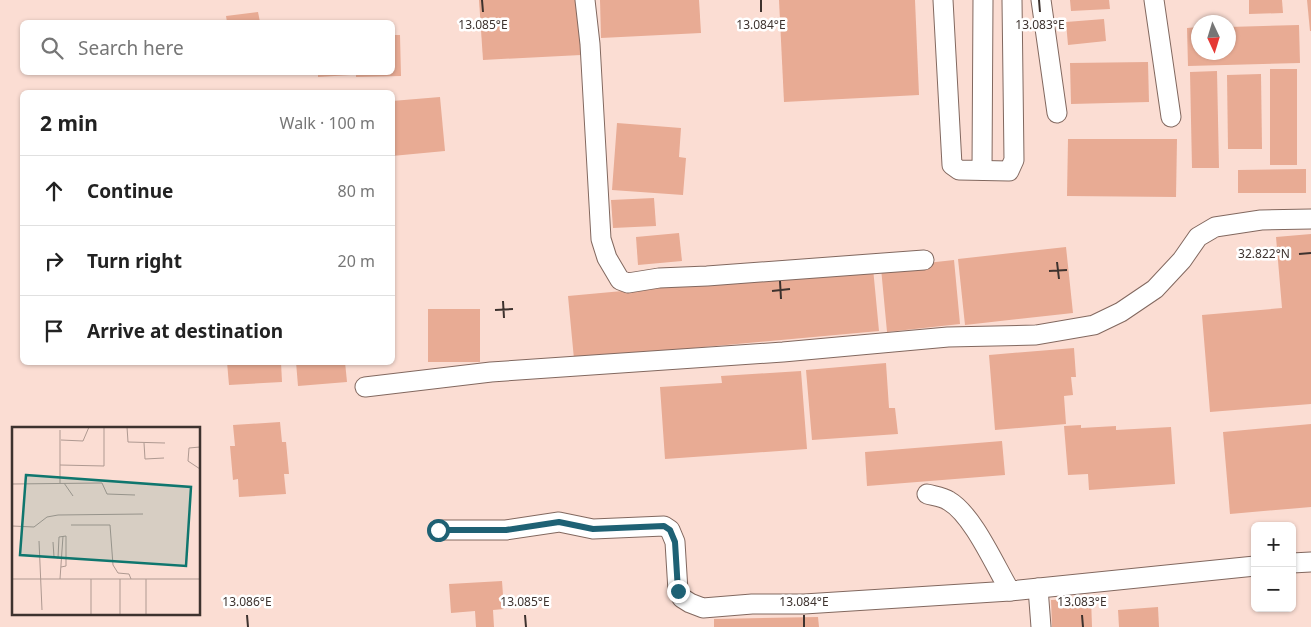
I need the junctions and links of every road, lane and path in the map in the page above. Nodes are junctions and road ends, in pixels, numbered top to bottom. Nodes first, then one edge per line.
1 (585, 0) edge
2 (943, 0) edge
3 (983, 0) edge
4 (1012, 0) edge
5 (1041, 0) edge
6 (1154, 0) edge
7 (1057, 113) dead end
8 (1171, 117) dead end
9 (982, 170) junction
10 (1311, 218) edge
11 (924, 260) dead end
12 (365, 387) dead end
13 (927, 494) dead end
14 (438, 530) dead end
15 (1311, 562) edge
16 (1296, 563) edge
17 (1251, 566) edge
18 (1038, 588) junction
19 (1010, 591) junction
20 (1041, 627) edge

1 - 11 street
2 - 9 street
3 - 9 street
4 - 9 street
5 - 7 street
6 - 8 street
10 - 12 street
13 - 19 street
14 - 19 street
15 - 16 street
17 - 18 street
18 - 19 street
18 - 20 street

